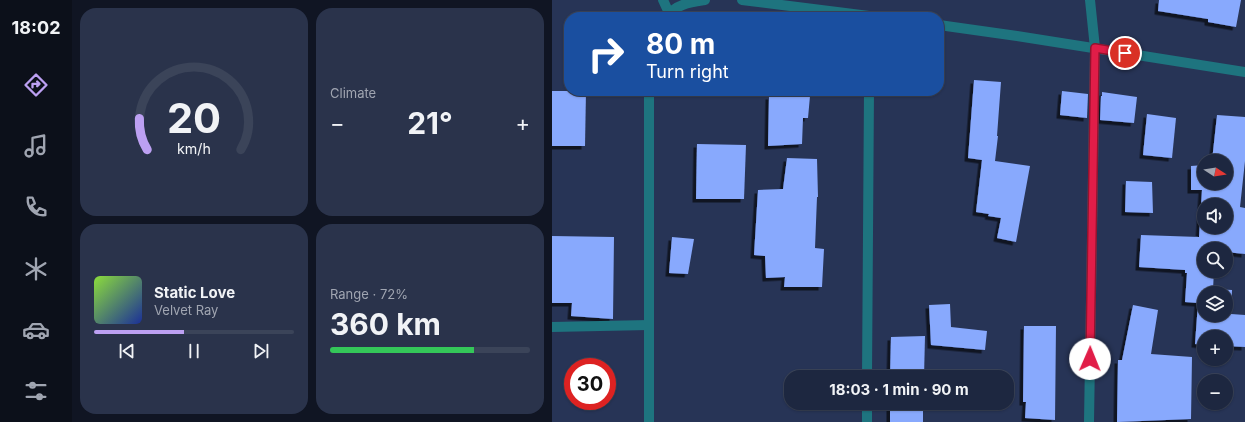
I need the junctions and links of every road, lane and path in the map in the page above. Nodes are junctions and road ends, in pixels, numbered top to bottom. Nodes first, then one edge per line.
1 (663, 0) edge
2 (706, 0) edge
3 (742, 0) edge
4 (1090, 0) edge
5 (667, 12) edge
6 (673, 12) edge
7 (834, 12) edge
8 (944, 26) edge
9 (1095, 48) junction
10 (1245, 72) edge
11 (649, 96) edge
12 (869, 96) edge
13 (649, 325) junction
14 (552, 328) edge
15 (867, 370) edge
16 (867, 410) edge
17 (649, 422) edge
18 (867, 422) edge
19 (1089, 422) edge

1 - 5 street
2 - 6 street
3 - 7 street
4 - 9 street
8 - 9 street
9 - 10 street
9 - 19 street
11 - 13 street
12 - 15 street
13 - 14 street
13 - 17 street
16 - 18 street

